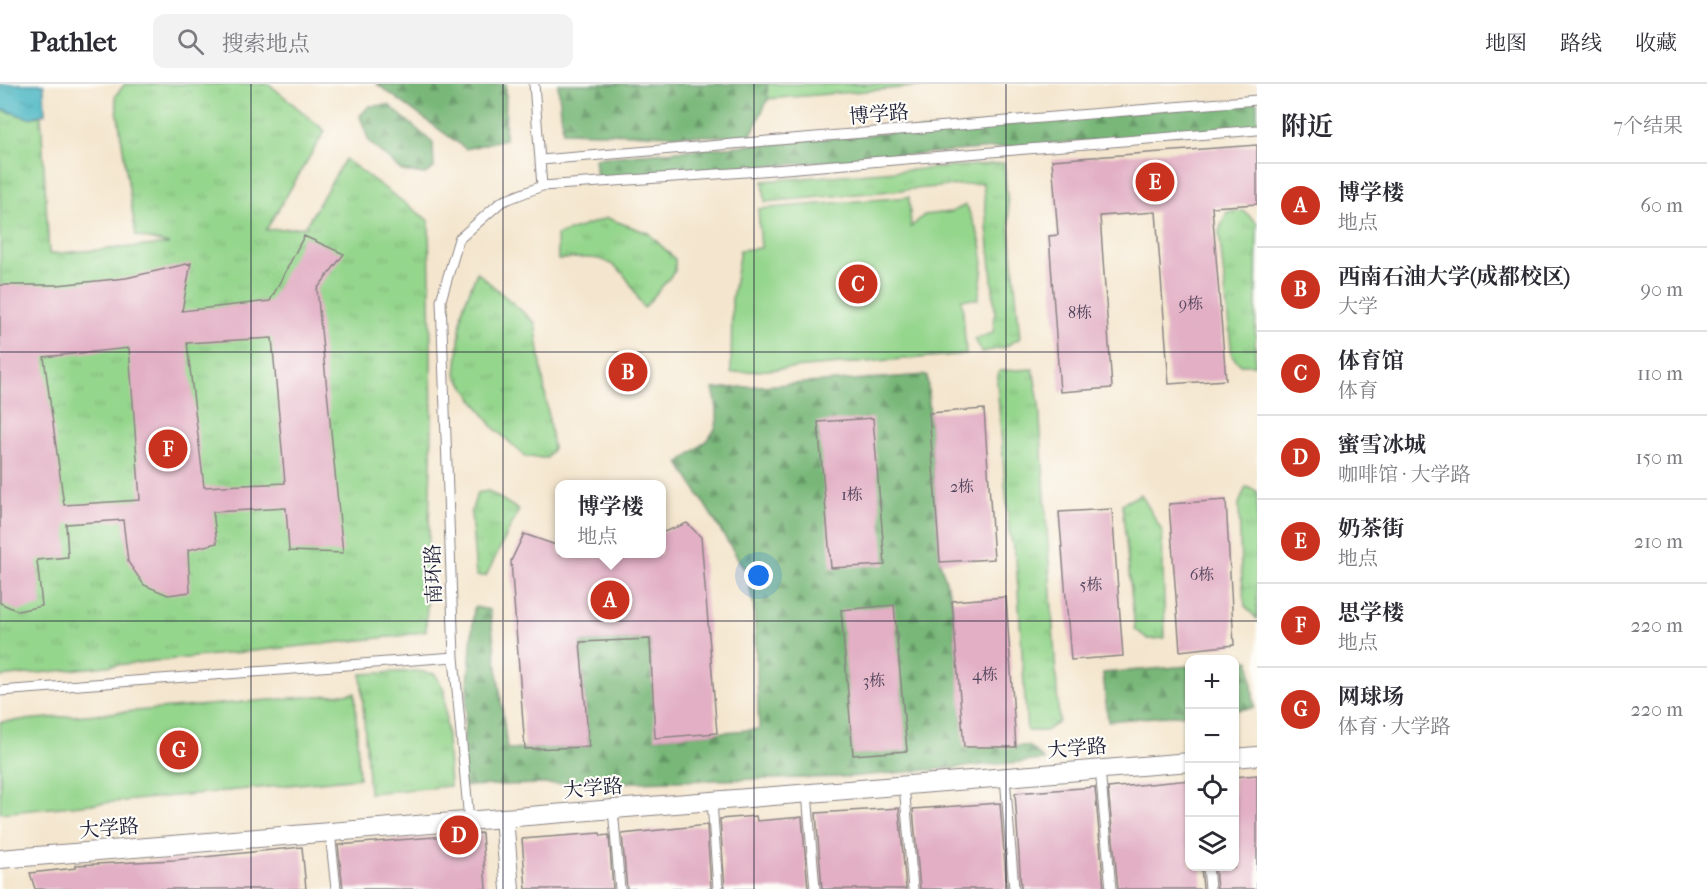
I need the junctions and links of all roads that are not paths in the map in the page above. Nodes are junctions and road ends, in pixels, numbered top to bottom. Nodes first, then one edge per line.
1 (534, 84) edge
2 (1257, 100) edge
3 (1257, 130) edge
4 (541, 160) junction
5 (542, 186) junction
6 (454, 657) junction
7 (0, 691) edge
8 (1257, 756) edge
9 (1239, 758) edge
10 (1185, 762) edge
11 (1100, 769) junction
12 (1005, 777) junction
13 (904, 785) junction
14 (807, 793) junction
15 (712, 801) junction
16 (613, 809) junction
17 (504, 819) junction
18 (470, 821) junction
19 (330, 832) junction
20 (0, 859) edge
21 (1208, 871) edge
22 (336, 889) edge
23 (510, 889) edge
24 (620, 889) edge
25 (718, 889) edge
26 (815, 889) edge
27 (913, 889) edge
28 (1014, 889) edge
29 (1111, 889) edge
30 (1210, 889) edge

1 - 4 lane
2 - 4 lane, 博学路
3 - 5 lane
4 - 5 lane
5 - 6 lane, 南环路
6 - 7 lane
6 - 18 lane, 南环路
8 - 9 street
10 - 11 street, 大学路
11 - 12 street, 大学路
11 - 29 lane
12 - 13 street, 大学路
12 - 28 lane
13 - 14 street, 大学路
13 - 27 lane
14 - 15 street, 大学路
14 - 26 lane
15 - 16 street, 大学路
15 - 25 lane
16 - 17 street, 大学路
16 - 24 lane
17 - 18 street, 大学路
17 - 23 street
18 - 19 street, 大学路
19 - 20 street, 大学路
19 - 22 lane
21 - 30 lane

